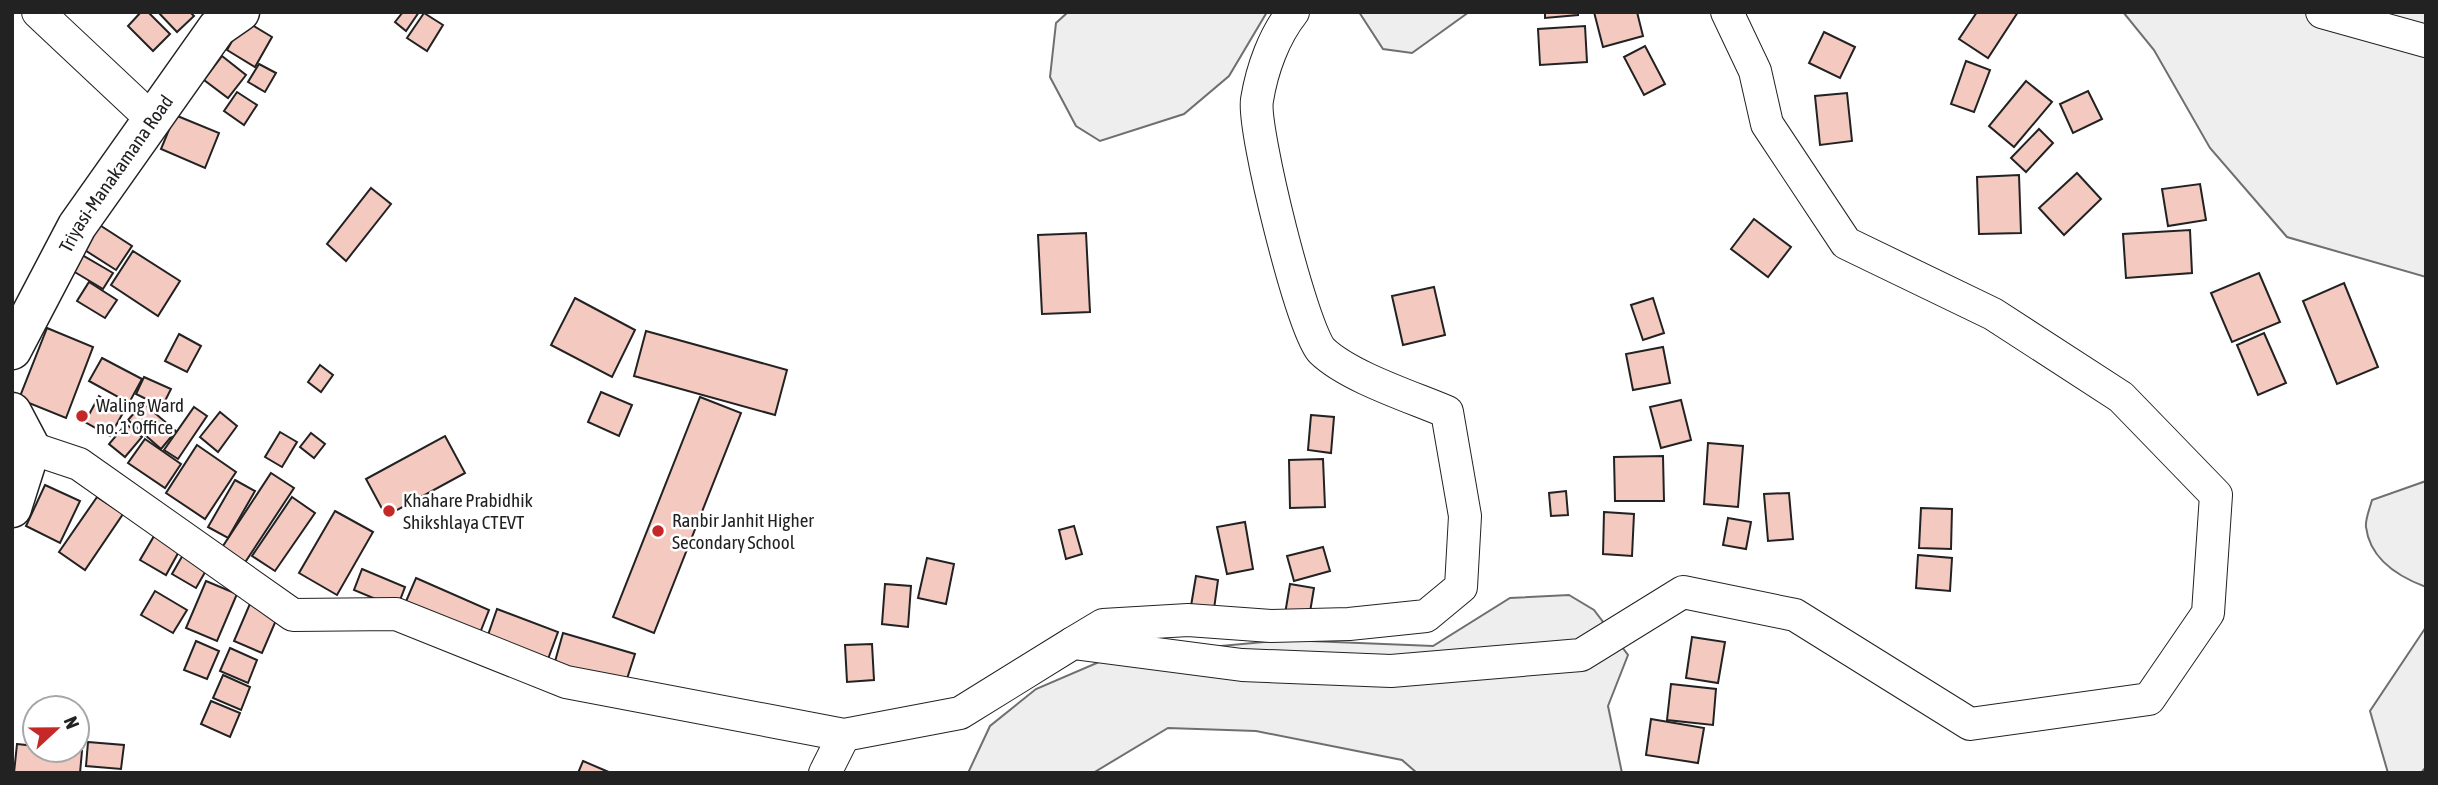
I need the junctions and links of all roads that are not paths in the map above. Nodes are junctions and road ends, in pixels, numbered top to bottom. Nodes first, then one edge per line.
1 (38, 12) edge
2 (240, 12) edge
3 (1293, 12) edge
4 (1727, 12) edge
5 (2322, 12) edge
6 (2426, 41) edge
7 (153, 120) junction
8 (12, 350) edge
9 (12, 412) edge
10 (22, 434) edge
11 (12, 508) edge
12 (1073, 643) junction
13 (844, 735) junction
14 (825, 773) edge

1 - 7 street
2 - 7 street, Triyasi-Manakamana Road
3 - 12 street
4 - 12 street
5 - 6 street
7 - 8 street, Triyasi-Manakamana Road
9 - 10 street
10 - 11 street
10 - 13 street
12 - 13 street
13 - 14 street

